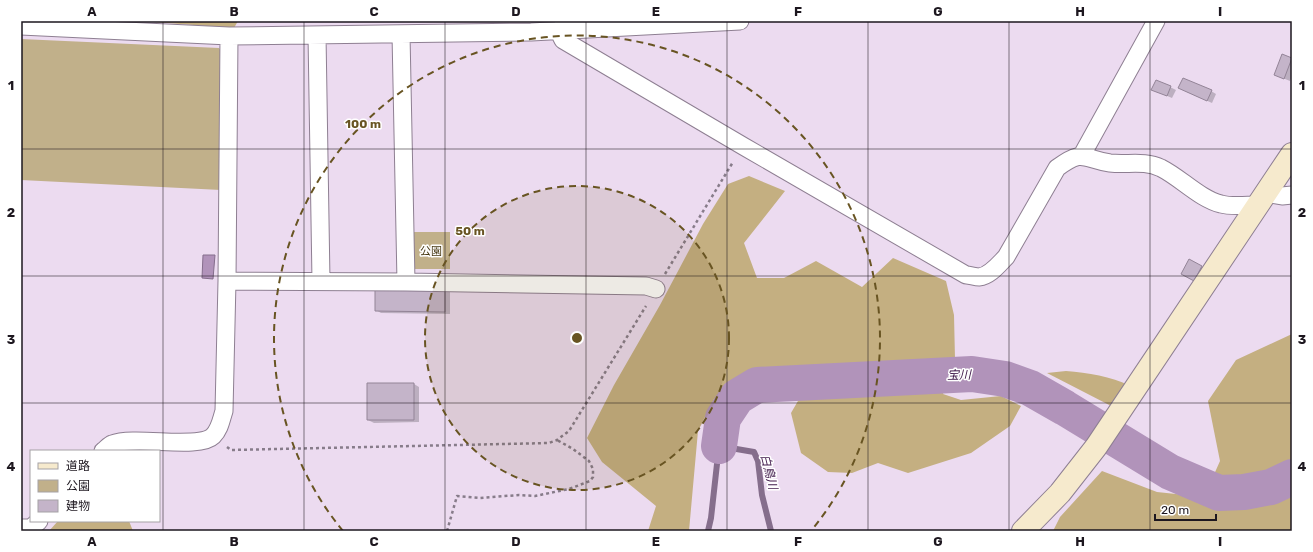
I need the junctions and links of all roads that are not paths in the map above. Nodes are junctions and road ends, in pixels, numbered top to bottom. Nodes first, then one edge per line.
1 (740, 21) edge
2 (1156, 21) edge
3 (21, 26) edge
4 (558, 30) junction
5 (401, 34) junction
6 (317, 35) junction
7 (229, 36) junction
8 (1292, 154) edge
9 (1082, 155) junction
10 (1292, 195) edge
11 (1262, 199) junction
12 (227, 281) junction
13 (321, 281) junction
14 (406, 282) junction
15 (656, 289) road end
16 (104, 450) edge
17 (1023, 531) edge

1 - 4 street
2 - 9 street
3 - 7 street
4 - 5 street
4 - 9 street
5 - 6 street
5 - 14 street
6 - 7 street
6 - 13 street
7 - 12 street
8 - 11 street
9 - 11 street
10 - 11 street
11 - 17 street
12 - 13 street
12 - 16 street
13 - 14 street
14 - 15 street

